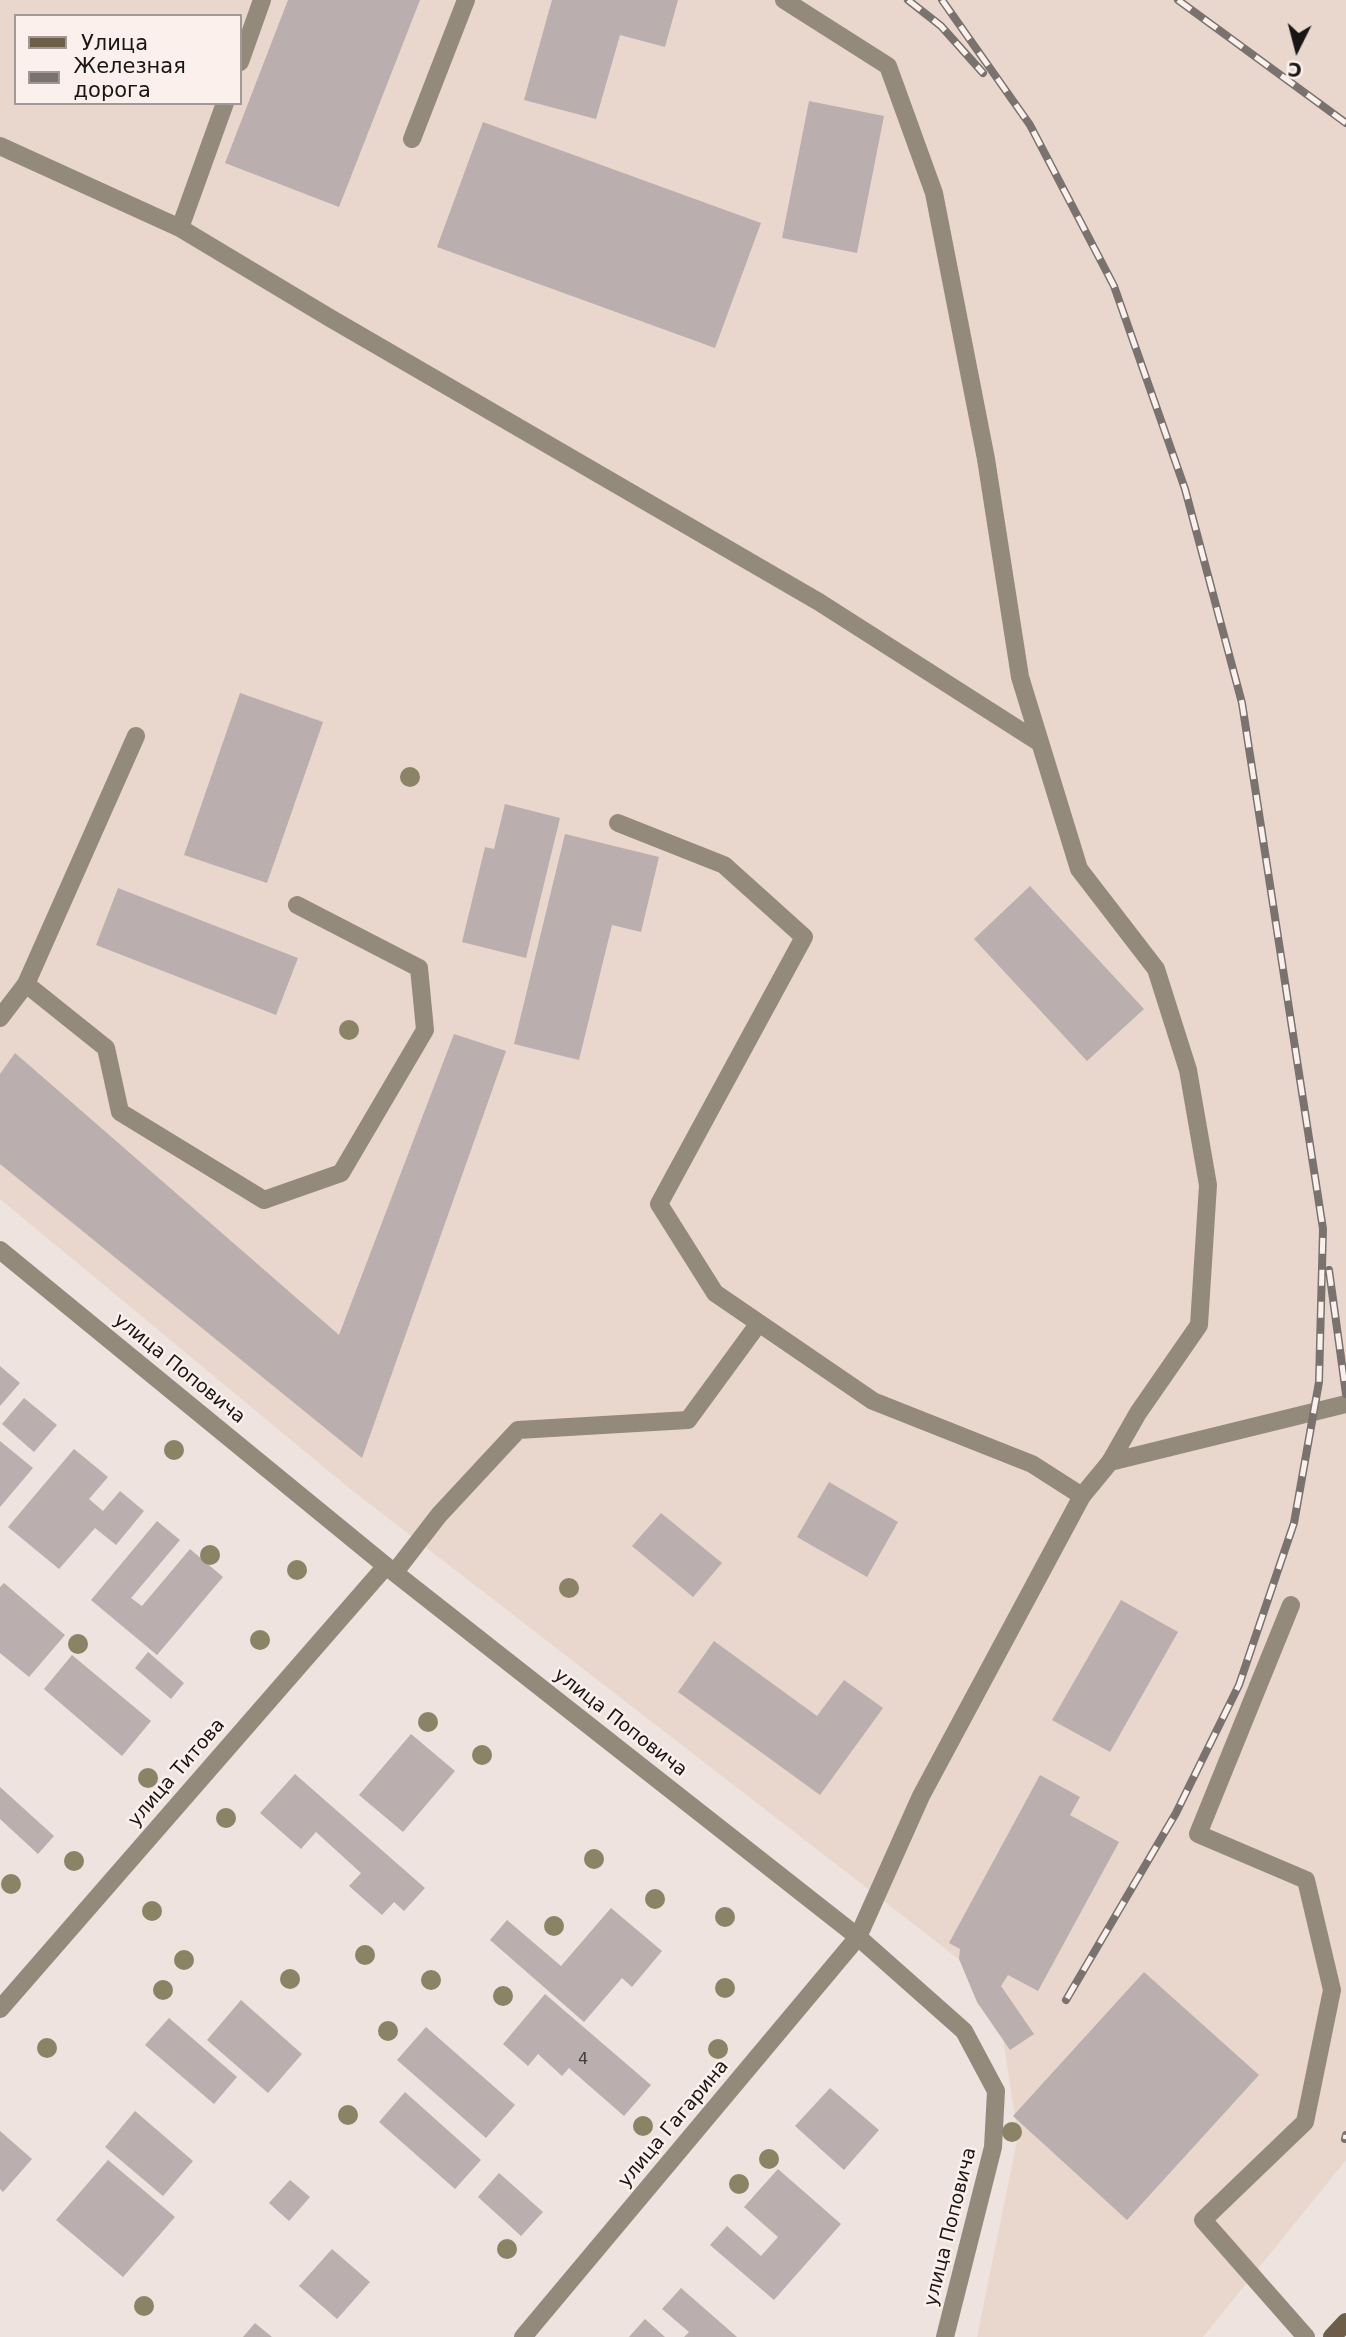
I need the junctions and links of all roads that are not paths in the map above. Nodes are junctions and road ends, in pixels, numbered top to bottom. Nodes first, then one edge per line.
1 (262, 0) edge
2 (466, 0) edge
3 (784, 0) edge
4 (242, 56) edge
5 (224, 105) edge
6 (412, 139) dead end
7 (0, 146) edge
8 (180, 228) junction
9 (136, 736) dead end
10 (1041, 743) junction
11 (618, 823) dead end
12 (297, 905) dead end
13 (26, 984) junction
14 (0, 1018) edge
15 (0, 1250) edge
16 (759, 1323) junction
17 (1346, 1404) edge
18 (1111, 1462) junction
19 (1082, 1496) junction
20 (391, 1569) junction
21 (1291, 1605) dead end
22 (858, 1937) junction
23 (0, 2009) edge
24 (1346, 2322) edge
25 (523, 2337) edge
26 (945, 2337) edge
27 (1306, 2337) edge
28 (1332, 2337) edge

1 - 4 street
2 - 6 street
3 - 10 street, улица Гагарина
5 - 8 street
7 - 8 street
8 - 10 street
9 - 13 street
10 - 18 street, улица Гагарина
11 - 16 street
12 - 13 street
13 - 14 street
15 - 20 street, улица Поповича
16 - 19 street
16 - 20 street, улица Титова
17 - 18 street
18 - 19 street, улица Гагарина
19 - 22 street, улица Гагарина
20 - 22 street, улица Поповича
20 - 23 street, улица Титова
21 - 27 street
22 - 25 street, улица Гагарина
22 - 26 street, улица Поповича
24 - 28 main road

